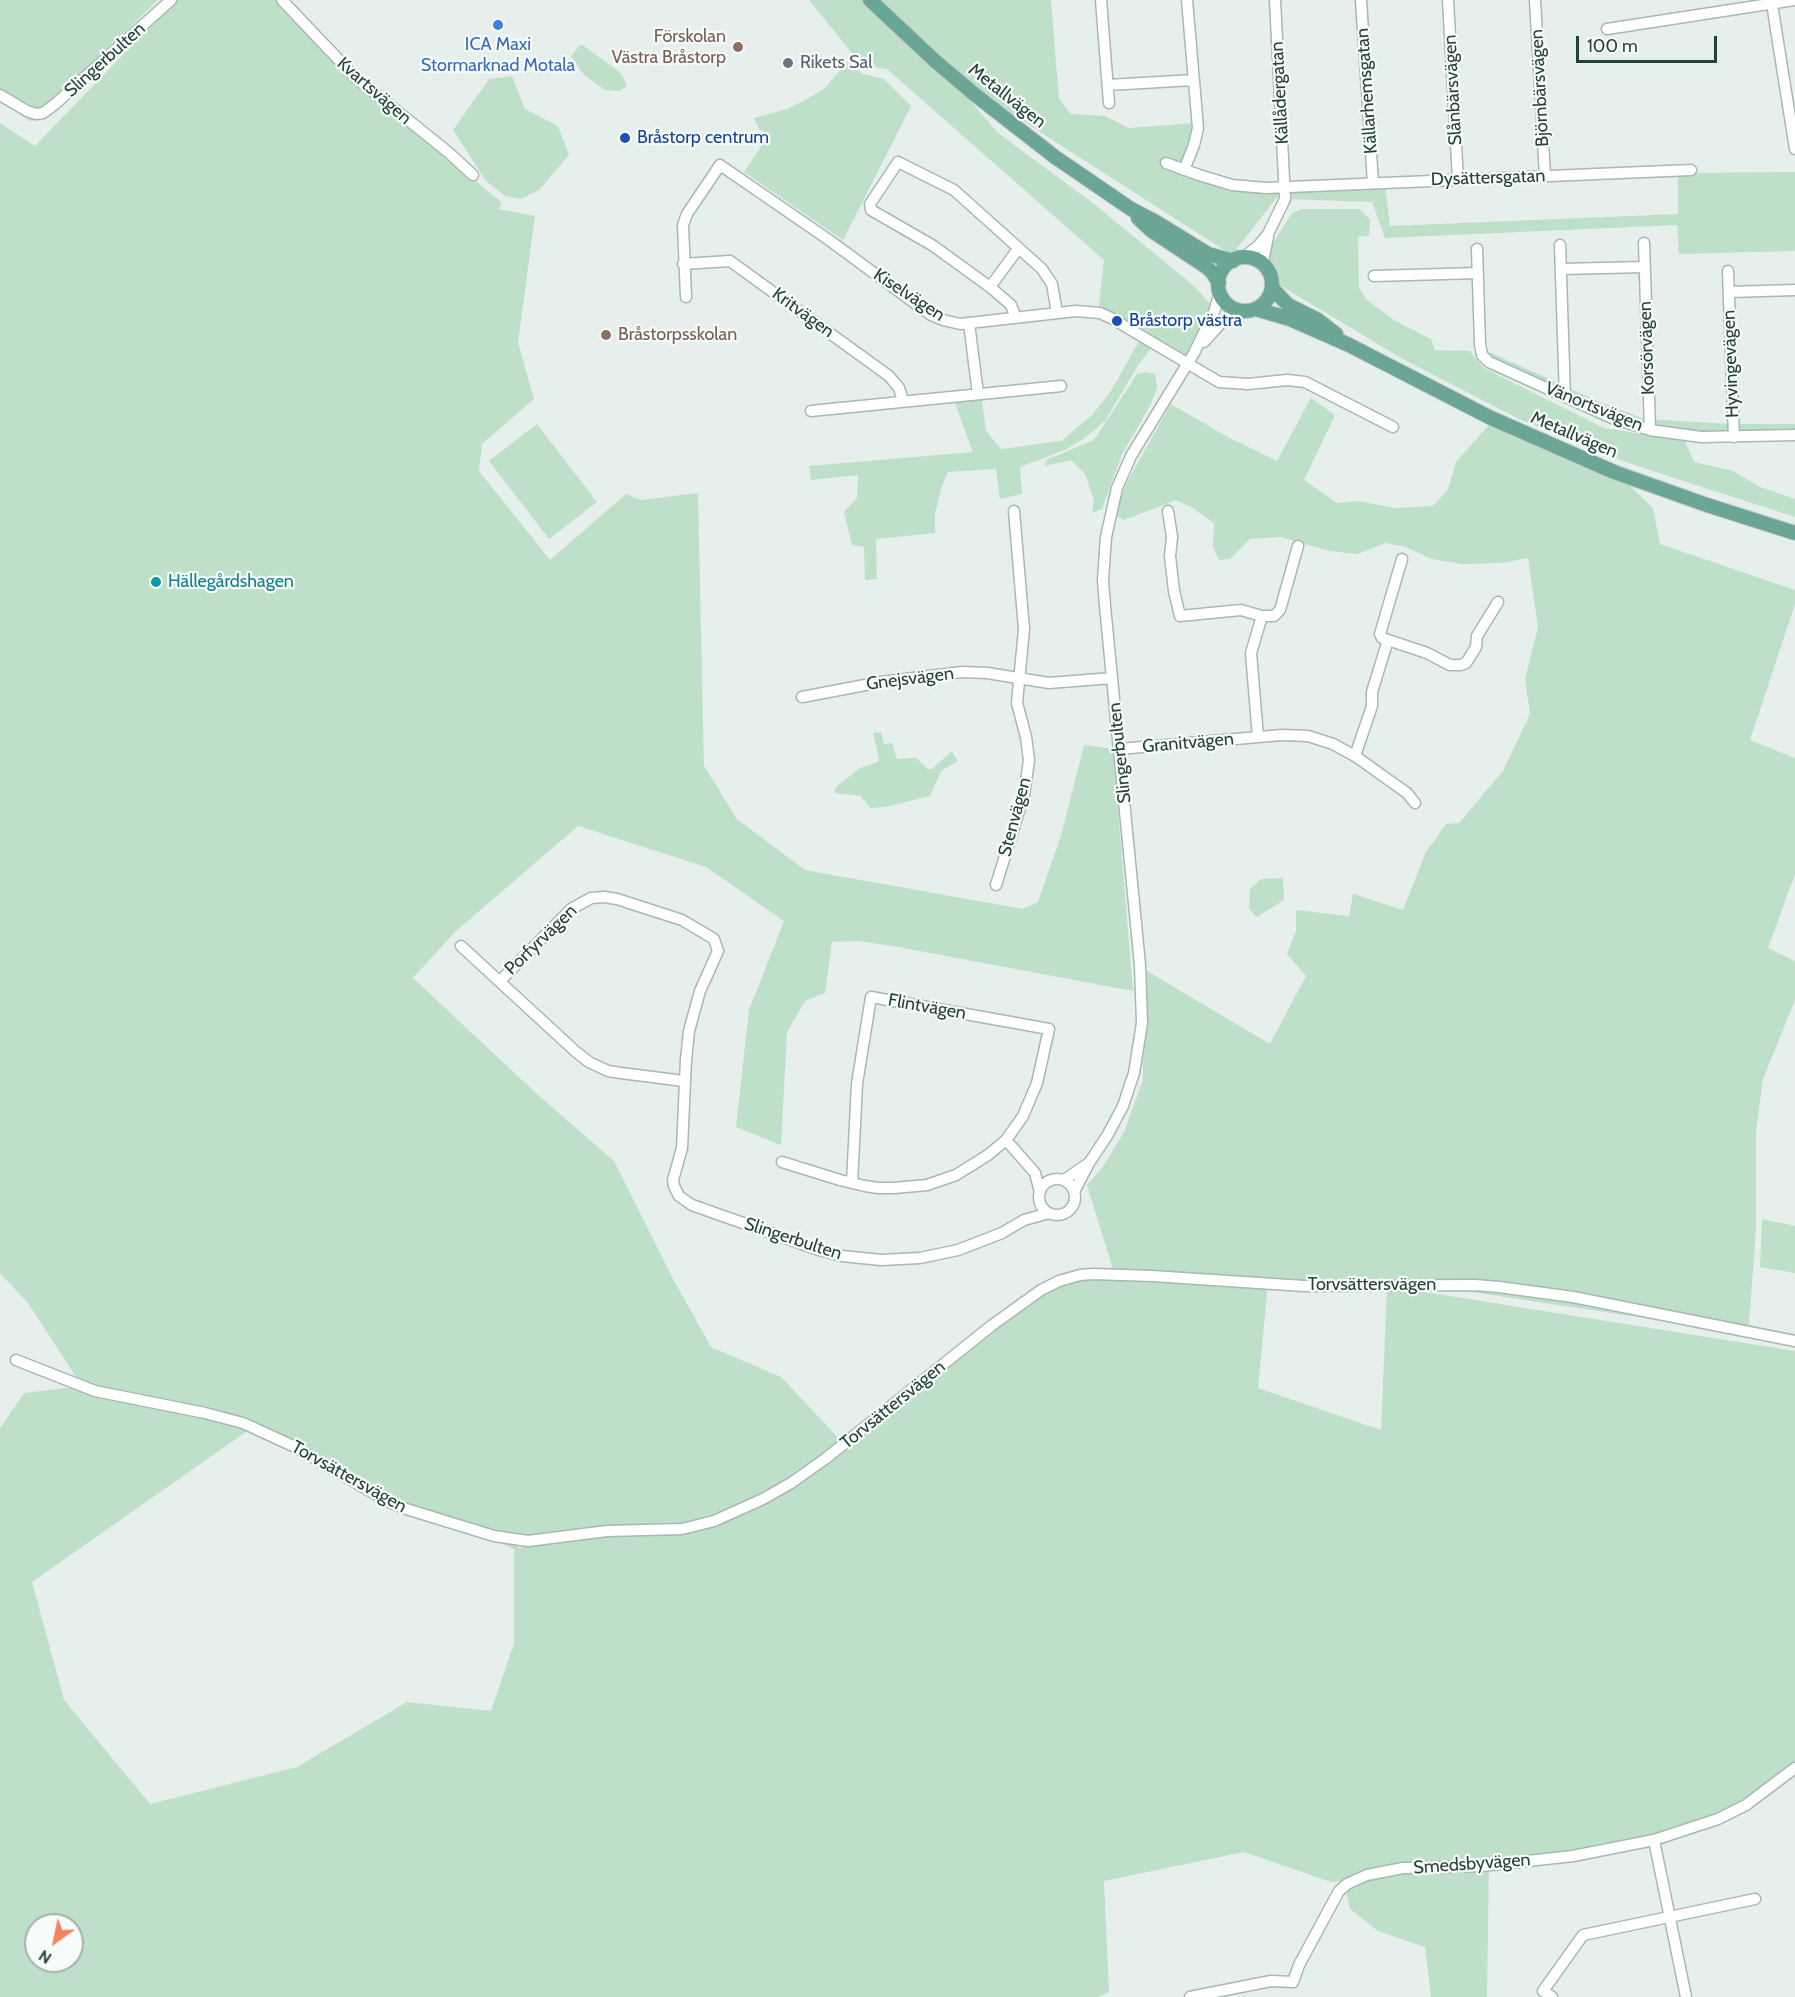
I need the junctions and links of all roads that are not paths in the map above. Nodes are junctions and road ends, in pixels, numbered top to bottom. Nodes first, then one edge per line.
1 (171, 0) edge
2 (282, 0) edge
3 (870, 0) edge
4 (1101, 0) edge
5 (1187, 0) edge
6 (1275, 0) edge
7 (1361, 0) edge
8 (1448, 0) edge
9 (1535, 0) edge
10 (1795, 0) edge
11 (1772, 4) junction
12 (1607, 29) dead end
13 (1194, 80) junction
14 (1108, 85) junction
15 (0, 95) edge
16 (1109, 103) dead end
17 (1795, 149) edge
18 (1166, 163) dead end
19 (1184, 170) junction
20 (1691, 170) dead end
21 (473, 175) dead end
22 (1545, 176) junction
23 (1458, 180) junction
24 (1373, 183) junction
25 (1285, 187) junction
26 (1131, 209) junction
27 (1268, 234) junction
28 (1644, 243) dead end
29 (1560, 245) dead end
30 (1018, 249) junction
31 (1477, 249) dead end
32 (1238, 259) junction
33 (683, 264) junction
34 (1264, 266) junction
35 (1645, 267) junction
36 (1561, 269) junction
37 (1728, 271) dead end
38 (1478, 273) junction
39 (1374, 276) dead end
40 (990, 287) junction
41 (1219, 288) junction
42 (1272, 288) junction
43 (1795, 290) edge
44 (1729, 292) junction
45 (686, 297) dead end
46 (1256, 309) junction
47 (1240, 310) junction
48 (1057, 314) junction
49 (1017, 318) junction
50 (969, 323) junction
51 (1349, 345) junction
52 (1194, 353) junction
53 (1187, 364) junction
54 (1061, 386) dead end
55 (978, 394) junction
56 (1565, 397) junction
57 (903, 401) junction
58 (812, 411) dead end
59 (1393, 427) dead end
60 (1650, 430) junction
61 (1795, 435) edge
62 (1734, 437) junction
63 (1014, 511) dead end
64 (1168, 512) dead end
65 (1795, 533) edge
66 (1298, 546) dead end
67 (1402, 559) dead end
68 (1498, 602) dead end
69 (1262, 616) junction
70 (1388, 640) junction
71 (1112, 678) junction
72 (1019, 679) junction
73 (802, 697) dead end
74 (1258, 737) junction
75 (1119, 749) junction
76 (1355, 756) junction
77 (1415, 804) dead end
78 (996, 885) dead end
79 (461, 946) dead end
80 (500, 981) junction
81 (684, 1081) junction
82 (1006, 1140) junction
83 (782, 1162) dead end
84 (1089, 1163) junction
85 (1035, 1173) junction
86 (1058, 1180) junction
87 (852, 1183) junction
88 (1074, 1192) junction
89 (1040, 1196) junction
90 (701, 1208) joint
91 (1049, 1212) junction
92 (1024, 1220) junction
93 (1795, 1341) edge
94 (16, 1360) dead end
95 (1795, 1768) edge
96 (1654, 1840) junction
97 (1755, 1899) dead end
98 (1670, 1917) junction
99 (1190, 1997) edge
100 (1552, 1997) edge
101 (1686, 1997) edge

1 - 15 street, Slingerbulten
2 - 21 street, Kvartsvägen
3 - 26 main road, Metallvägen
4 - 14 street
5 - 13 street
6 - 25 street, Källådergatan
7 - 24 street, Källarhemsgatan
8 - 23 street, Slånbärsvägen
9 - 22 street, Björnbärsvägen
10 - 11 street
11 - 12 street
11 - 17 street
13 - 14 street
13 - 19 street
14 - 16 street
18 - 19 street, Dysättersgatan
19 - 25 street, Dysättersgatan
20 - 22 street, Dysättersgatan
22 - 23 street, Dysättersgatan
23 - 24 street, Dysättersgatan
24 - 25 street, Dysättersgatan
25 - 27 street
26 - 32 main road, Metallvägen
26 - 41 main road, Metallvägen
27 - 32 street
27 - 34 street
28 - 35 street, Korsörvägen
29 - 36 street
30 - 40 street
30 - 40 street
30 - 48 street
31 - 38 street, Vänortsvägen
32 - 34 main road, Metallvägen
32 - 41 main road
33 - 45 street
33 - 50 street, Kiselvägen
33 - 57 street, Kritvägen
34 - 42 main road, Metallvägen
35 - 36 street
35 - 60 street, Korsörvägen
36 - 56 street
37 - 44 street, Hyvingevägen
38 - 39 street
38 - 56 street, Vänortsvägen
40 - 49 street
41 - 47 main road, Metallvägen
41 - 52 street, Slingerbulten
42 - 46 main road
42 - 51 main road, Metallvägen
43 - 44 street, Hyvingevägen
44 - 62 street, Hyvingevägen
46 - 47 main road, Metallvägen
46 - 51 main road, Metallvägen
47 - 52 street, Slingerbulten
48 - 49 street, Kiselvägen
48 - 53 street, Kiselvägen
49 - 50 street, Kiselvägen
50 - 55 street
51 - 65 main road, Metallvägen
52 - 53 street, Slingerbulten
53 - 59 street, Kiselvägen
53 - 71 street, Slingerbulten
54 - 55 street
55 - 57 street
56 - 60 street, Vänortsvägen
57 - 58 street
60 - 62 street, Vänortsvägen
61 - 62 street, Vänortsvägen
63 - 72 street
64 - 69 street
66 - 69 street
67 - 70 street
68 - 70 street
69 - 74 street, Granitvägen
70 - 76 street
71 - 72 street, Gnejsvägen
71 - 75 street, Slingerbulten
72 - 73 street, Gnejsvägen
72 - 78 street, Stenvägen
74 - 75 street, Granitvägen
74 - 76 street, Granitvägen
75 - 84 street, Slingerbulten
76 - 77 street, Granitvägen
79 - 80 street, Porfyrvägen
80 - 81 street, Porfyrvägen
80 - 81 street, Porfyrvägen
81 - 90 street, Porfyrvägen
82 - 85 street
82 - 87 street, Flintvägen
82 - 87 street, Flintvägen
83 - 87 street, Flintvägen
84 - 86 street, Slingerbulten
84 - 88 street, Slingerbulten
85 - 86 street
85 - 89 street
86 - 88 street
86 - 89 street
88 - 91 street
89 - 91 street
89 - 92 street, Slingerbulten
90 - 92 street, Slingerbulten
91 - 92 street, Slingerbulten
93 - 94 street, Torvsättersvägen
95 - 96 street, Smedsbyvägen
96 - 98 street
96 - 99 street, Smedsbyvägen
97 - 98 street
98 - 100 street
98 - 101 street

